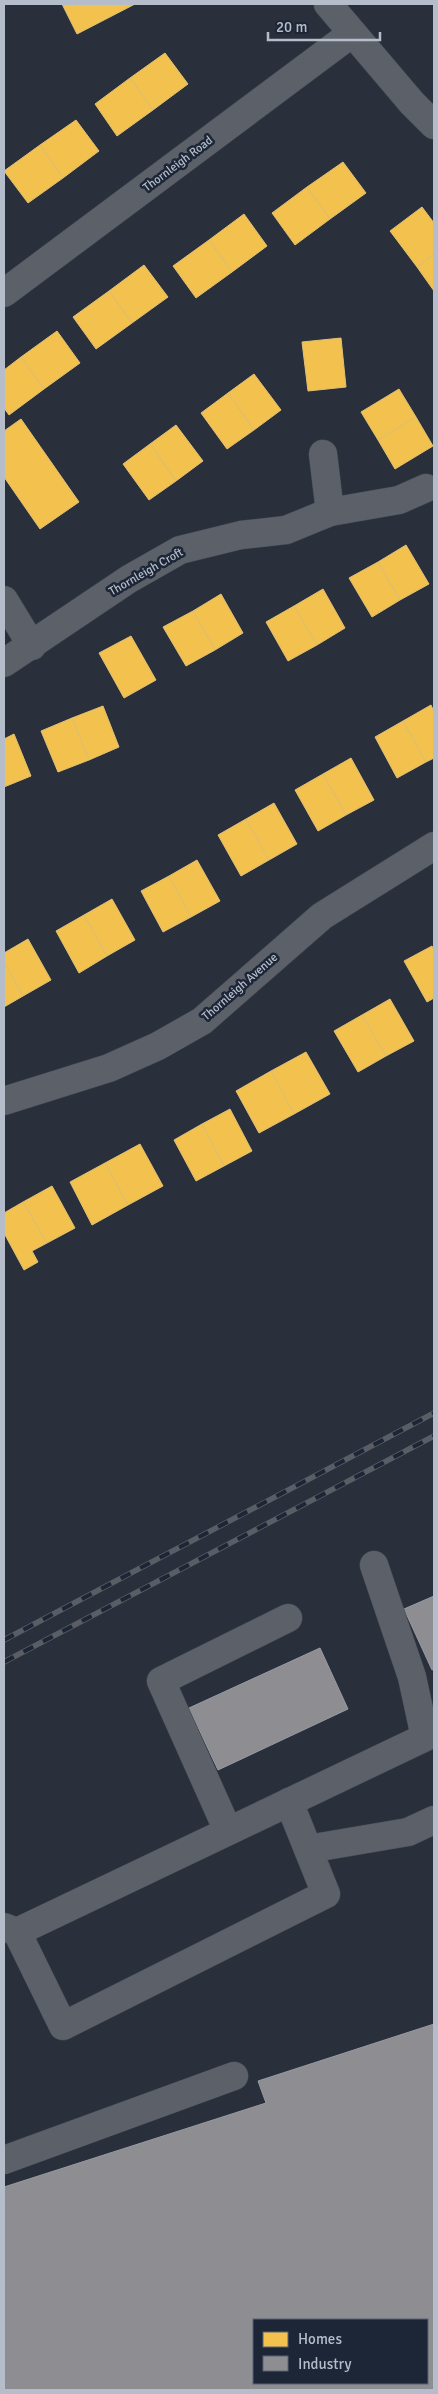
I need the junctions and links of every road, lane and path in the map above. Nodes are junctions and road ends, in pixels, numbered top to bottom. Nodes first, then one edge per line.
1 (328, 4) edge
2 (351, 34) junction
3 (434, 125) edge
4 (4, 293) edge
5 (323, 454) dead end
6 (426, 488) dead end
7 (330, 512) junction
8 (4, 600) edge
9 (32, 646) junction
10 (4, 663) edge
11 (434, 846) edge
12 (4, 1101) edge
13 (374, 1565) dead end
14 (288, 1618) dead end
15 (430, 1735) edge
16 (289, 1802) junction
17 (434, 1820) edge
18 (228, 1831) junction
19 (308, 1849) junction
20 (10, 1929) edge
21 (234, 2076) dead end
22 (4, 2160) edge

1 - 2 street
2 - 3 street
2 - 4 street, Thornleigh Road
5 - 7 street
6 - 7 street, Thornleigh Croft
7 - 9 street, Thornleigh Croft
8 - 9 street
9 - 10 street
11 - 12 street, Thornleigh Avenue
13 - 15 street
14 - 18 street
15 - 16 street
16 - 18 street
16 - 19 street
17 - 19 street
18 - 20 street
19 - 20 street
21 - 22 street

